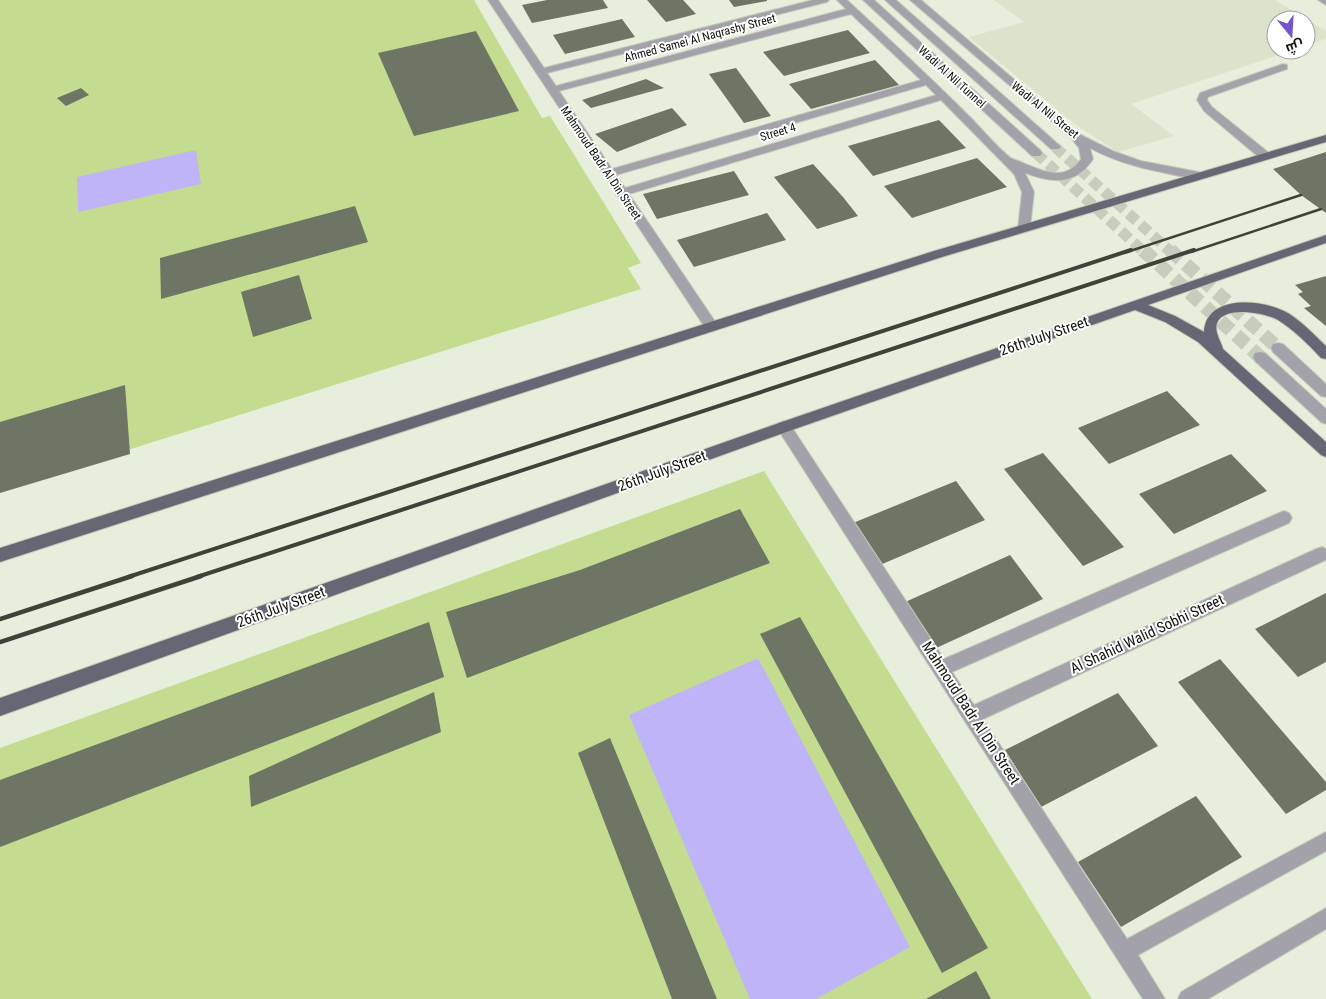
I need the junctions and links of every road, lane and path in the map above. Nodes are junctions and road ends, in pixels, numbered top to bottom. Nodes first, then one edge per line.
1 (507, 0) edge
2 (824, 0) edge
3 (842, 0) edge
4 (868, 0) edge
5 (890, 0) edge
6 (914, 0) edge
7 (1323, 0) edge
8 (494, 1) edge
9 (1326, 2) edge
10 (853, 10) junction
11 (725, 25) junction
12 (740, 40) junction
13 (1283, 67) dead end
14 (540, 72) junction
15 (928, 81) junction
16 (552, 90) junction
17 (944, 96) junction
18 (1073, 135) junction
19 (1326, 138) edge
20 (1055, 147) tunnel mouth
21 (1036, 153) tunnel mouth
22 (1265, 156) junction
23 (1008, 159) junction
24 (608, 174) junction
25 (1199, 176) junction
26 (620, 193) junction
27 (1024, 228) junction
28 (1326, 239) edge
29 (1134, 305) junction
30 (711, 326) junction
31 (1278, 348) tunnel mouth
32 (1218, 350) junction
33 (1326, 354) edge
34 (1260, 357) tunnel mouth
35 (1326, 392) edge
36 (1326, 418) edge
37 (784, 427) junction
38 (1326, 451) edge
39 (1284, 518) dead end
40 (1322, 554) dead end
41 (0, 555) edge
42 (942, 668) junction
43 (0, 707) edge
44 (972, 715) junction
45 (1326, 841) edge
46 (1326, 918) edge
47 (1125, 951) junction
48 (1156, 999) edge
49 (1188, 999) edge

1 - 8 street
2 - 11 street, Ahmed Samei Al Naqrashy Street
3 - 10 street
4 - 21 street, Wadi Al Nil Tunnel
5 - 20 street, Wadi Al Nil Tunnel
6 - 18 street, Wadi Al Nil Street
7 - 9 street
8 - 14 street, Mahmoud Badr Al Din Street
10 - 12 street, Ahmed Samei Al Naqrashy Street
10 - 15 street
11 - 12 street
11 - 14 street, Ahmed Samei Al Naqrashy Street
12 - 16 street, Ahmed Samei Al Naqrashy Street
13 - 22 street
14 - 16 street, Mahmoud Badr Al Din Street
15 - 17 street
15 - 24 street, Street 4
16 - 24 street, Mahmoud Badr Al Din Street
17 - 23 street
17 - 26 street, Street 4
18 - 23 street
18 - 25 street, Wadi Al Nil Street
19 - 22 main road
22 - 25 main road
23 - 27 street
24 - 26 street, Mahmoud Badr Al Din Street
25 - 27 main road
26 - 30 street, Mahmoud Badr Al Din Street
27 - 30 main road
28 - 29 main road, 26th July Street
29 - 32 main road
29 - 37 main road, 26th July Street
30 - 41 main road
31 - 35 street
32 - 33 main road
32 - 38 main road
34 - 36 street
37 - 42 street, Mahmoud Badr Al Din Street
37 - 43 main road, 26th July Street
39 - 42 street
40 - 44 street, Al Shahid Walid Sobhi Street
42 - 44 street, Mahmoud Badr Al Din Street
44 - 47 street, Mahmoud Badr Al Din Street
45 - 47 street
46 - 49 street
47 - 48 street, Mahmoud Badr Al Din Street

